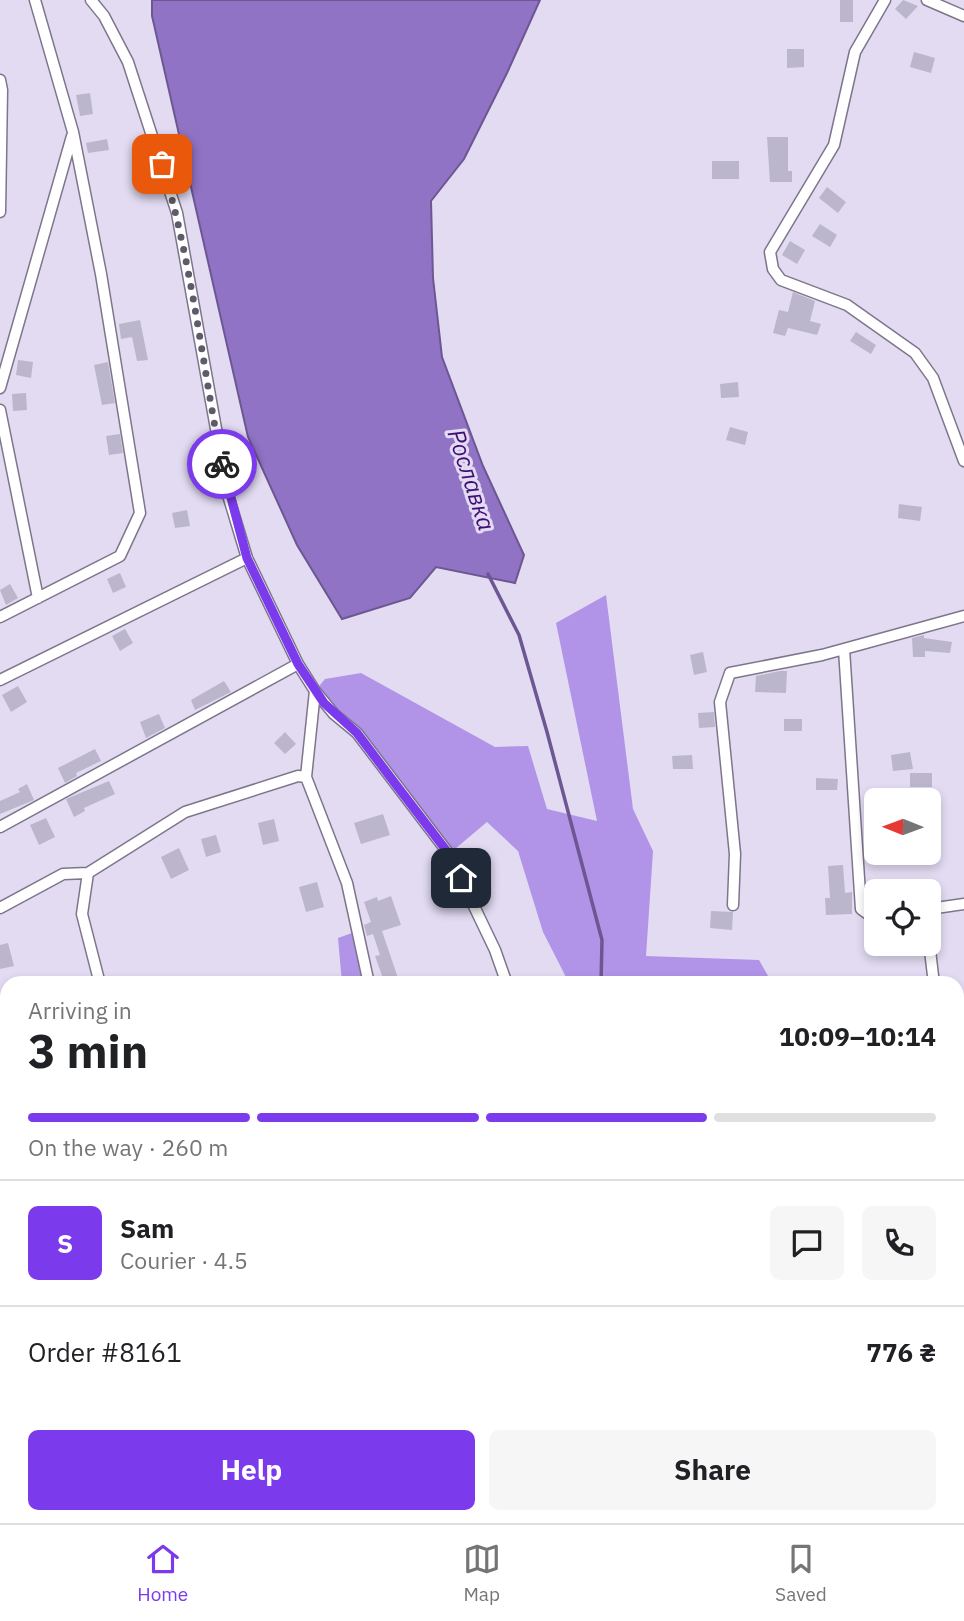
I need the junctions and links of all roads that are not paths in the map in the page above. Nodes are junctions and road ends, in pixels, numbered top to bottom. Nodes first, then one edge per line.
1 (34, 0) edge
2 (91, 0) edge
3 (885, 0) edge
4 (927, 0) edge
5 (964, 16) edge
6 (0, 80) edge
7 (74, 132) junction
8 (0, 212) edge
9 (0, 388) edge
10 (0, 410) edge
11 (964, 461) edge
12 (247, 558) junction
13 (38, 598) junction
14 (964, 616) edge
15 (0, 617) edge
16 (844, 649) junction
17 (298, 664) junction
18 (0, 680) edge
19 (315, 691) junction
20 (306, 777) junction
21 (0, 827) edge
22 (88, 873) junction
23 (964, 904) edge
24 (733, 905) dead end
25 (941, 907) edge
26 (0, 908) edge
27 (864, 911) edge
28 (931, 956) edge
29 (98, 976) edge
30 (367, 976) edge
31 (504, 976) edge
32 (933, 976) edge

1 - 7 street
2 - 12 street
3 - 11 street
4 - 5 street
6 - 8 street
7 - 9 street
7 - 13 street
10 - 13 street
12 - 17 street
12 - 18 street
13 - 15 street
14 - 16 street
16 - 24 street
16 - 27 street
17 - 19 street
17 - 21 street
19 - 20 street
19 - 31 street
20 - 22 street
20 - 30 street
22 - 26 street
22 - 29 street
23 - 25 street
28 - 32 street

